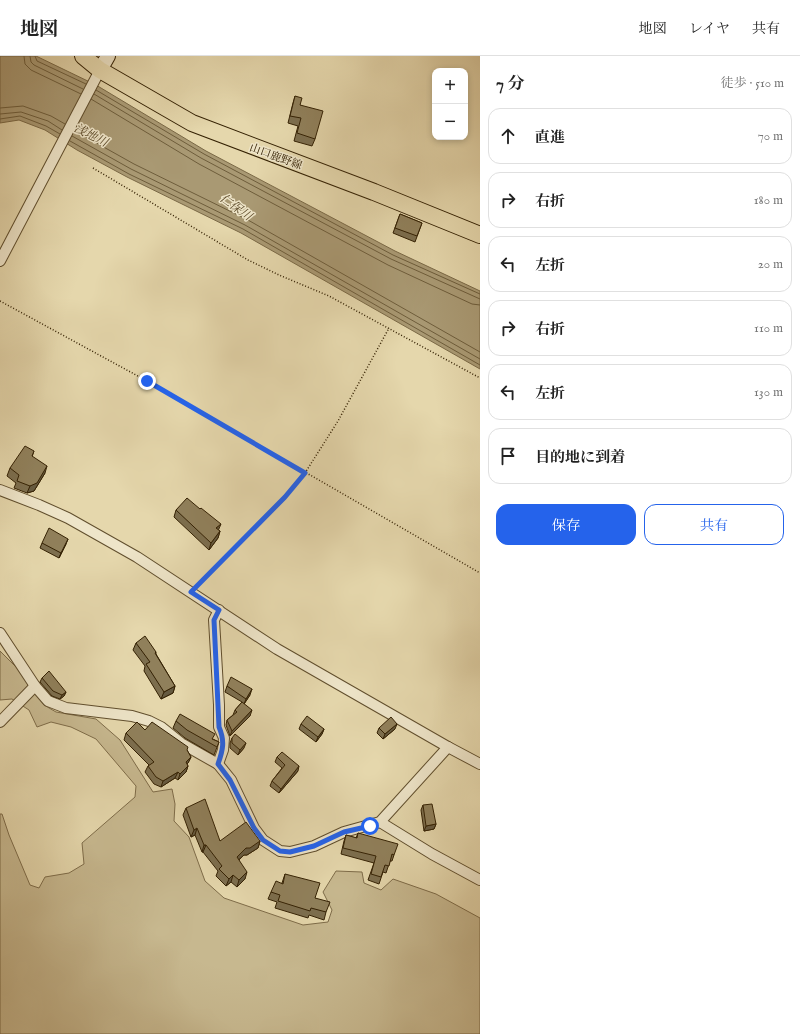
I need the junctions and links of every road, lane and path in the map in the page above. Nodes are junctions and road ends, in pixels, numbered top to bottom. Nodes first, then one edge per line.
1 (83, 56) edge
2 (108, 56) edge
3 (97, 75) junction
4 (93, 168) dead end
5 (480, 235) edge
6 (0, 261) edge
7 (0, 301) edge
8 (389, 328) junction
9 (480, 378) edge
10 (305, 473) junction
11 (0, 490) edge
12 (480, 573) edge
13 (191, 592) junction
14 (219, 610) junction
15 (0, 633) edge
16 (36, 686) junction
17 (0, 722) edge
18 (448, 747) junction
19 (218, 764) junction
20 (480, 764) edge
21 (380, 822) junction
22 (480, 880) edge

1 - 3 main road, 山口鹿野線
2 - 3 street
3 - 5 main road, 山口鹿野線
3 - 6 street
4 - 8 path
7 - 10 path
8 - 9 path
8 - 10 path
10 - 12 path
10 - 13 path
11 - 13 street
13 - 14 street
14 - 18 street
14 - 19 street
15 - 16 street
16 - 17 street
16 - 19 street
18 - 20 street
18 - 21 street
19 - 21 street
21 - 22 street

